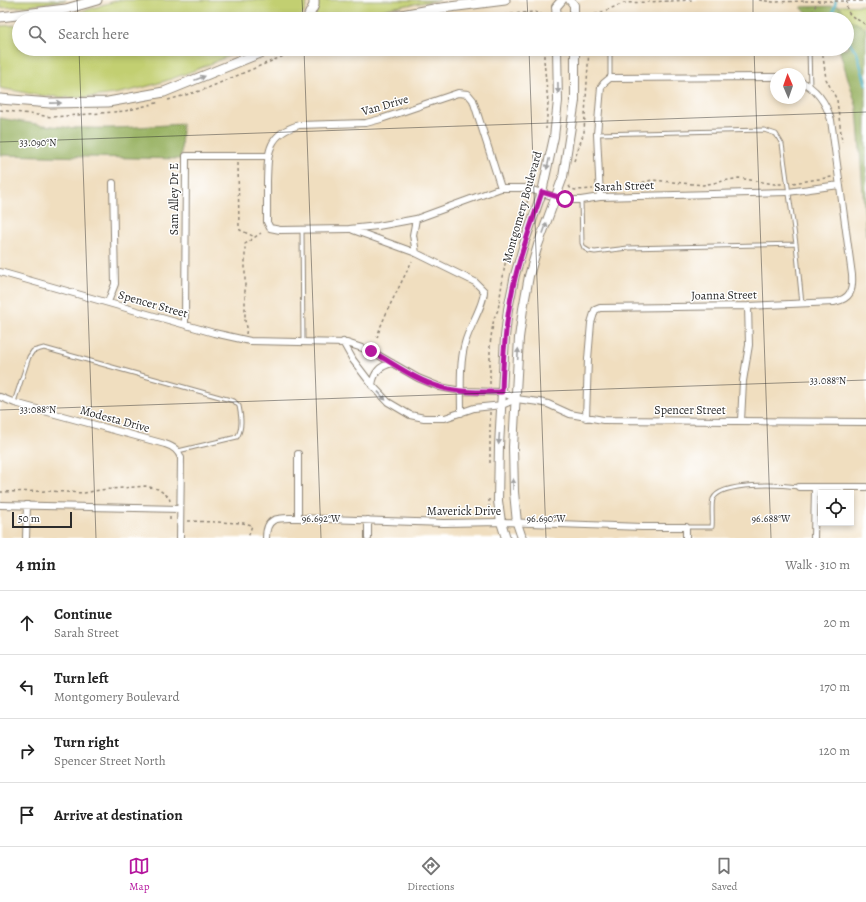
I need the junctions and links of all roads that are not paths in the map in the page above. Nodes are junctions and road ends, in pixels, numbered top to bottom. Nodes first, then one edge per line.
1 (97, 0) edge
2 (314, 0) edge
3 (505, 0) edge
4 (562, 0) edge
5 (570, 0) edge
6 (38, 12) edge
7 (310, 12) edge
8 (418, 12) edge
9 (556, 12) edge
10 (574, 12) edge
11 (12, 15) edge
12 (0, 16) edge
13 (254, 56) edge
14 (557, 56) edge
15 (575, 56) edge
16 (610, 56) edge
17 (809, 56) edge
18 (770, 77) edge
19 (610, 78) junction
20 (806, 85) edge
21 (810, 87) junction
22 (0, 99) edge
23 (597, 134) junction
24 (268, 156) junction
25 (113, 183) dead end
26 (839, 185) junction
27 (501, 188) junction
28 (542, 192) junction
29 (788, 192) junction
30 (556, 197) junction
31 (600, 197) junction
32 (581, 200) junction
33 (416, 219) junction
34 (349, 229) junction
35 (302, 230) junction
36 (796, 244) junction
37 (416, 253) junction
38 (0, 272) edge
39 (108, 302) junction
40 (802, 304) junction
41 (748, 306) junction
42 (185, 324) junction
43 (303, 341) junction
44 (343, 342) junction
45 (392, 363) junction
46 (372, 385) junction
47 (461, 391) junction
48 (502, 392) junction
49 (0, 396) edge
50 (516, 399) junction
51 (14, 402) junction
52 (502, 405) junction
53 (461, 413) junction
54 (586, 418) junction
55 (741, 421) junction
56 (866, 422) edge
57 (178, 451) junction
58 (298, 454) dead end
59 (799, 486) joint
60 (815, 487) junction
61 (866, 488) edge
62 (0, 505) edge
63 (27, 505) junction
64 (180, 509) junction
65 (298, 518) junction
66 (368, 520) junction
67 (501, 522) junction
68 (517, 523) junction
69 (686, 527) junction
70 (26, 538) edge
71 (180, 538) edge
72 (266, 538) edge
73 (368, 538) edge
74 (506, 538) edge
75 (522, 538) edge
76 (686, 538) edge
77 (814, 538) edge

1 - 6 main road
2 - 7 main road
3 - 8 main road
4 - 9 street
5 - 10 street
11 - 12 main road
22 -> 13 main road
14 -> 28 street, Montgomery Boulevard
15 - 30 street
16 - 19 lane
17 - 21 lane
18 - 19 street
19 - 23 street
20 - 21 street
21 - 26 street
23 - 29 lane
23 - 31 street
24 - 27 street, Van Drive
24 - 35 street, Sarah Street
24 - 42 street, Sam Alley Dr E
25 - 39 street
26 - 29 street, Sarah Street
26 - 40 street, Joanna Street
27 - 28 street, Sarah Street
27 - 33 street, Sarah Street
28 - 30 street, Sarah Street
28 - 48 street, Montgomery Boulevard
29 - 31 street, Sarah Street
29 - 36 lane
30 - 32 street, Sarah Street
50 -> 30 street
31 - 32 street, Sarah Street
32 - 36 lane
33 - 34 street, Sarah Street
33 - 37 street
34 - 35 street, Sarah Street
34 - 37 street
35 - 43 lane
36 - 40 lane
37 - 47 street
38 - 39 street, Spencer Street
39 - 42 street, Spencer Street
40 - 41 street, Joanna Street
41 - 54 street, Joanna Street
41 - 55 street
42 - 43 street, Spencer Street
43 - 44 street, Spencer Street
44 - 45 street, Spencer Street
44 - 46 street
45 - 46 street
45 - 47 street, Spencer Street
46 -> 53 street
47 - 48 street, Spencer Street
47 - 53 street
48 - 50 street
48 - 52 street, Montgomery Boulevard
49 - 51 street, Modesta Drive
50 - 52 street
50 - 54 street, Spencer Street
68 -> 50 street
51 - 57 street, Modesta Drive
51 - 57 lane
52 - 53 street
52 -> 67 street, Montgomery Boulevard
54 - 55 street, Spencer Street
55 - 56 street, Spencer Street
57 - 64 street
58 - 65 street
59 - 60 street
59 - 69 lane
60 - 61 street
60 - 77 street
62 - 63 street
63 - 64 street
63 - 70 street
64 - 71 street
65 - 66 street, Maverick Drive
65 - 72 street, Maverick Drive
66 - 67 street, Maverick Drive
66 - 73 street
67 - 68 street, Maverick Drive
67 - 74 street, Montgomery Boulevard
68 - 69 street, Maverick Drive
68 - 75 street
69 - 76 street

